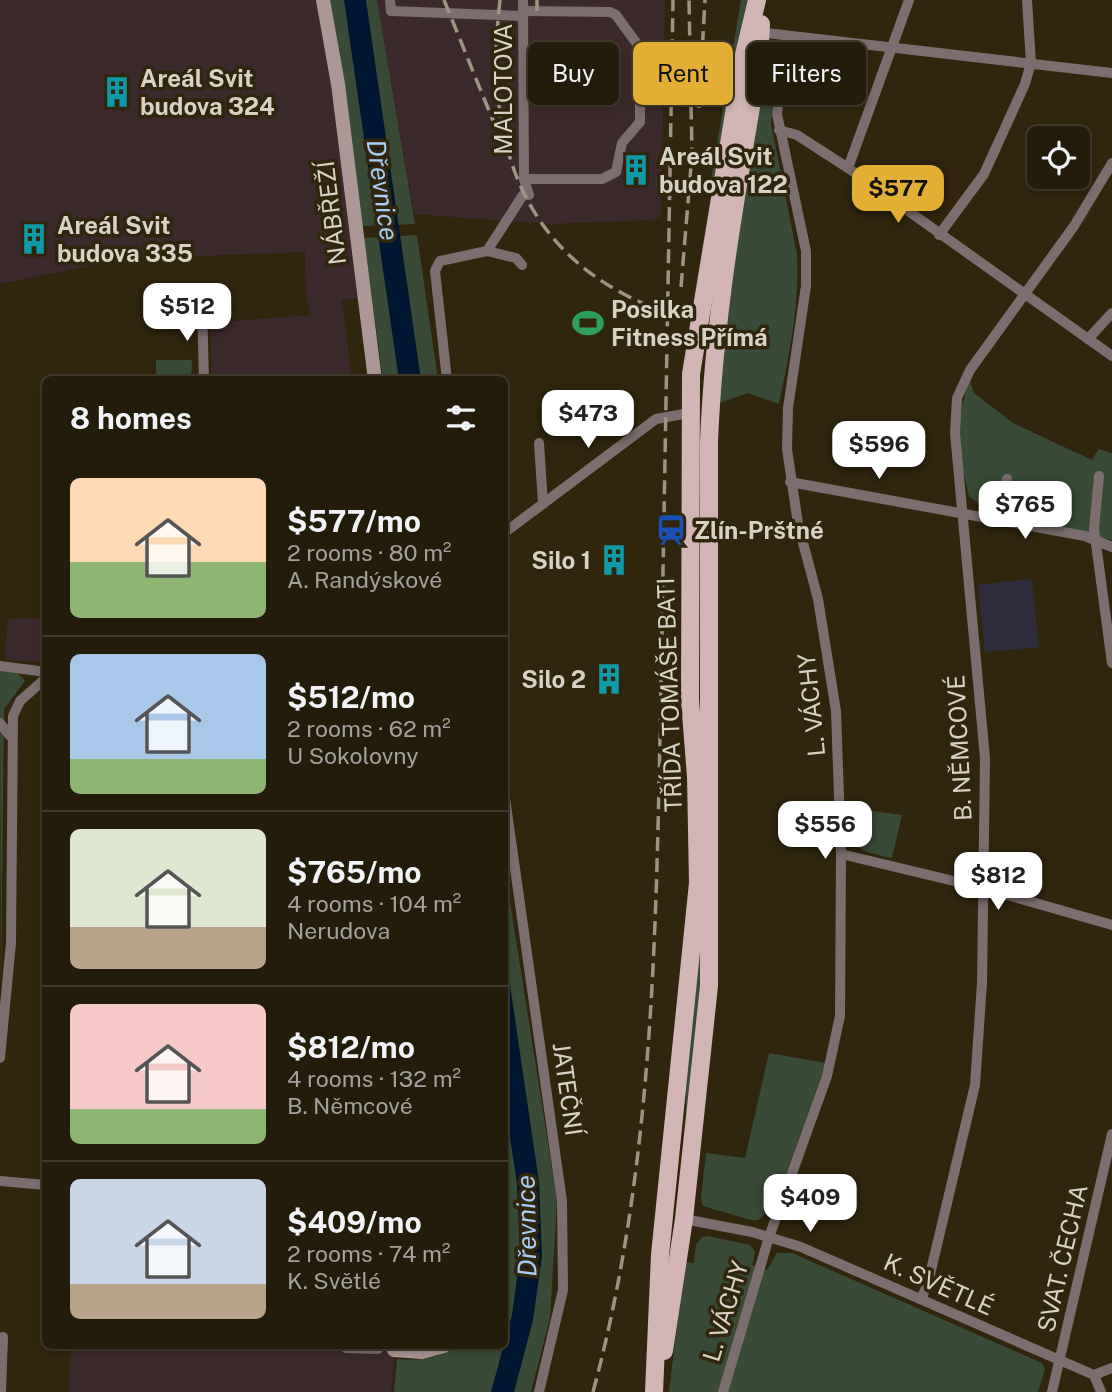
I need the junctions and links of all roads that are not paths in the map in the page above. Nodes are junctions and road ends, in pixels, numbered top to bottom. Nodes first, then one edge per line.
1 (323, 0) edge
2 (757, 0) edge
3 (764, 0) edge
4 (909, 0) edge
5 (1027, 0) edge
6 (391, 6) edge
7 (523, 9) edge
8 (755, 32) junction
9 (783, 35) junction
10 (890, 47) junction
11 (1031, 64) junction
12 (1112, 73) edge
13 (779, 130) junction
14 (1112, 163) edge
15 (848, 168) junction
16 (524, 179) junction
17 (939, 235) junction
18 (487, 251) junction
19 (522, 265) dead end
20 (1025, 292) junction
21 (202, 305) dead end
22 (1112, 313) edge
23 (1088, 338) junction
24 (1112, 356) edge
25 (204, 376) edge
26 (374, 376) edge
27 (447, 376) edge
28 (689, 413) junction
29 (710, 413) junction
30 (539, 443) dead end
31 (1100, 476) dead end
32 (1007, 480) dead end
33 (790, 482) junction
34 (543, 504) junction
35 (962, 512) junction
36 (1047, 512) dead end
37 (998, 519) junction
38 (1043, 528) junction
39 (508, 530) edge
40 (1099, 544) junction
41 (1112, 547) edge
42 (1112, 663) edge
43 (0, 666) edge
44 (42, 671) edge
45 (42, 682) edge
46 (0, 723) edge
47 (5, 736) edge
48 (508, 819) edge
49 (6, 833) edge
50 (841, 854) junction
51 (983, 888) junction
52 (1112, 925) edge
53 (6, 943) edge
54 (0, 1057) edge
55 (1112, 1134) edge
56 (0, 1181) edge
57 (42, 1184) edge
58 (663, 1217) junction
59 (684, 1219) junction
60 (769, 1237) junction
61 (921, 1300) junction
62 (3, 1336) dead end
63 (433, 1349) edge
64 (394, 1350) dead end
65 (1060, 1360) junction
66 (1112, 1368) edge
67 (1, 1375) edge
68 (1094, 1376) junction
69 (1, 1392) edge
70 (539, 1392) edge
71 (655, 1392) edge
72 (723, 1392) edge
73 (1052, 1392) edge
74 (1101, 1392) edge

1 - 26 street, NÁBŘEŽÍ
2 - 8 main road, TŘÍDA TOMÁŠE BATI
3 - 8 main road, TŘÍDA TOMÁŠE BATI
4 - 10 street
5 - 11 street
6 - 7 street
7 - 16 street, MALOTOVA
7 - 16 street
8 - 9 street
8 - 28 main road, TŘÍDA TOMÁŠE BATI
8 - 29 main road, TŘÍDA TOMÁŠE BATI
9 - 10 street
9 - 13 street, L. VÁCHY
10 - 11 street
10 - 15 street
11 - 12 street
11 - 17 street
13 - 15 street
13 - 33 street, L. VÁCHY
14 - 20 street, B. NĚMCOVÉ
15 - 17 street
16 - 18 street, MALOTOVA
17 - 20 street
18 - 19 street
18 - 27 street
20 - 23 street
20 - 35 street, B. NĚMCOVÉ
21 - 25 street
22 - 23 street
23 - 24 street
28 - 29 main road
28 - 34 street
28 - 58 main road, TŘÍDA TOMÁŠE BATI
29 - 59 main road, TŘÍDA TOMÁŠE BATI
30 - 34 street
31 - 40 street
32 - 37 street
33 - 35 street
33 - 50 street, L. VÁCHY
34 - 39 street
35 - 37 street
35 - 51 street, B. NĚMCOVÉ
36 - 38 street
37 - 38 street
38 - 40 street
40 - 41 street
40 - 42 street
43 - 44 street
45 - 47 street
46 - 47 street
47 - 49 street
48 - 70 street, JATEČNÍ
49 - 53 street
50 - 51 street
50 - 60 street, L. VÁCHY
51 - 52 street
51 - 61 street, B. NĚMCOVÉ
53 - 54 street
55 - 65 street, SVAT. ČECHA
56 - 57 street
58 - 59 main road
58 - 71 main road, TŘÍDA TOMÁŠE BATI
59 - 60 street, K. SVĚTLÉ
59 - 71 main road, TŘÍDA TOMÁŠE BATI
60 - 61 street, K. SVĚTLÉ
60 - 72 street, L. VÁCHY
61 - 65 street, K. SVĚTLÉ
62 - 67 street
63 - 64 street
65 - 68 street, K. SVĚTLÉ
65 - 73 street, SVAT. ČECHA
66 - 68 street
67 - 69 street
68 - 74 street

